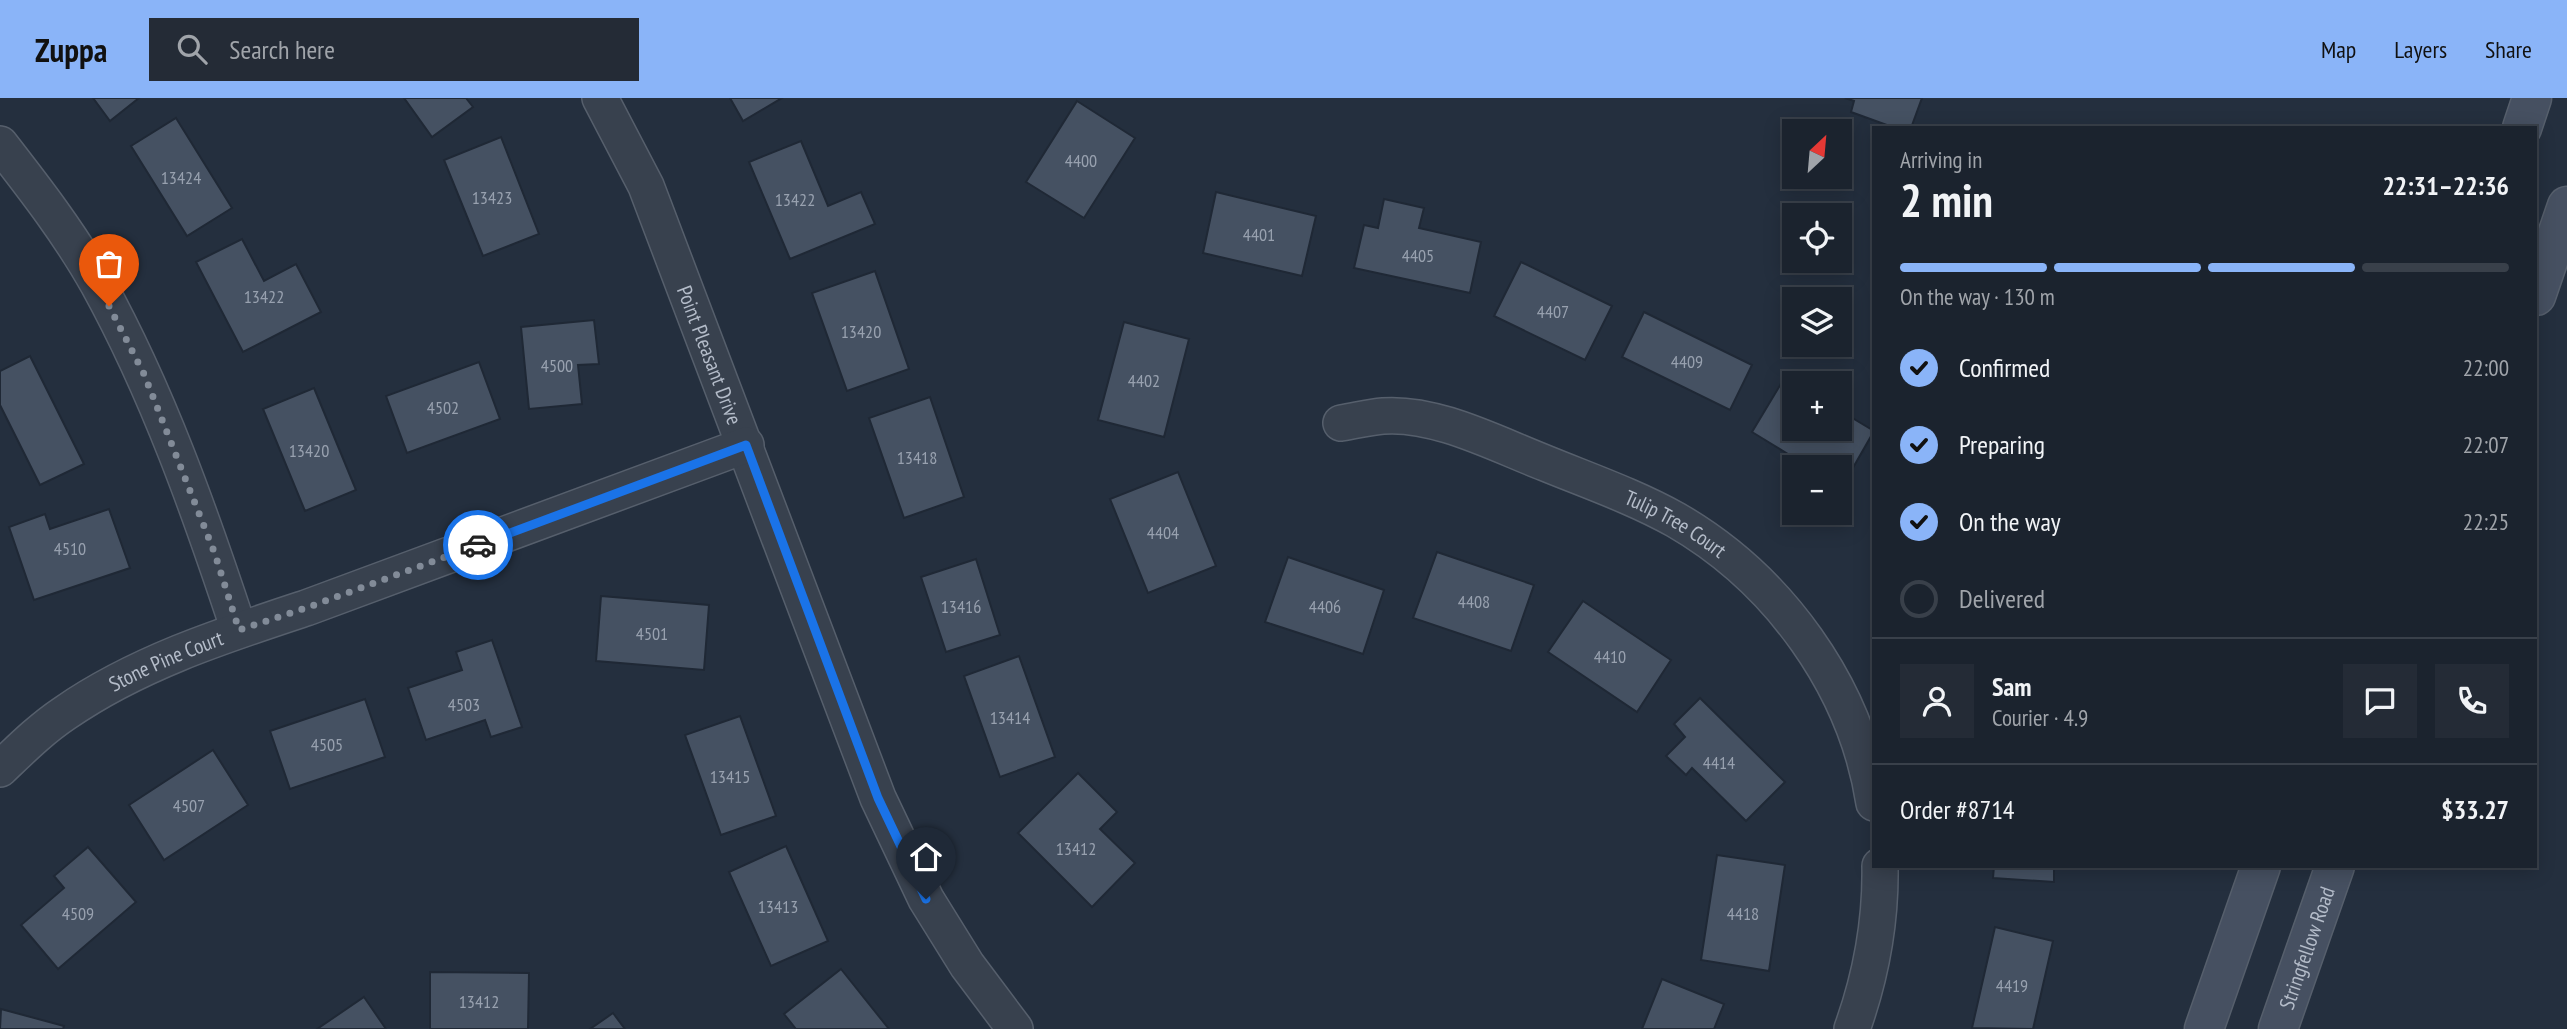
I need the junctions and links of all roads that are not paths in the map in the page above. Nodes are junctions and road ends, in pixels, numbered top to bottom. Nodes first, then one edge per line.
1 (600, 98) edge
2 (2532, 98) edge
3 (2523, 126) edge
4 (0, 144) edge
5 (2567, 206) edge
6 (2537, 293) edge
7 (1341, 423) dead end
8 (746, 445) junction
9 (239, 630) junction
10 (0, 769) edge
11 (1872, 790) edge
12 (1880, 868) edge
13 (2261, 868) edge
14 (2334, 868) edge
15 (1015, 1029) edge
16 (1852, 1029) edge
17 (2204, 1029) edge
18 (2278, 1029) edge

1 - 8 street, Point Pleasant Drive
2 - 3 main road
4 - 9 street
5 - 6 main road
7 - 11 street, Tulip Tree Court
8 - 9 street, Stone Pine Court
8 - 15 street, Point Pleasant Drive
9 - 10 street, Stone Pine Court
12 - 16 street
13 - 17 main road
14 - 18 main road, Stringfellow Road

